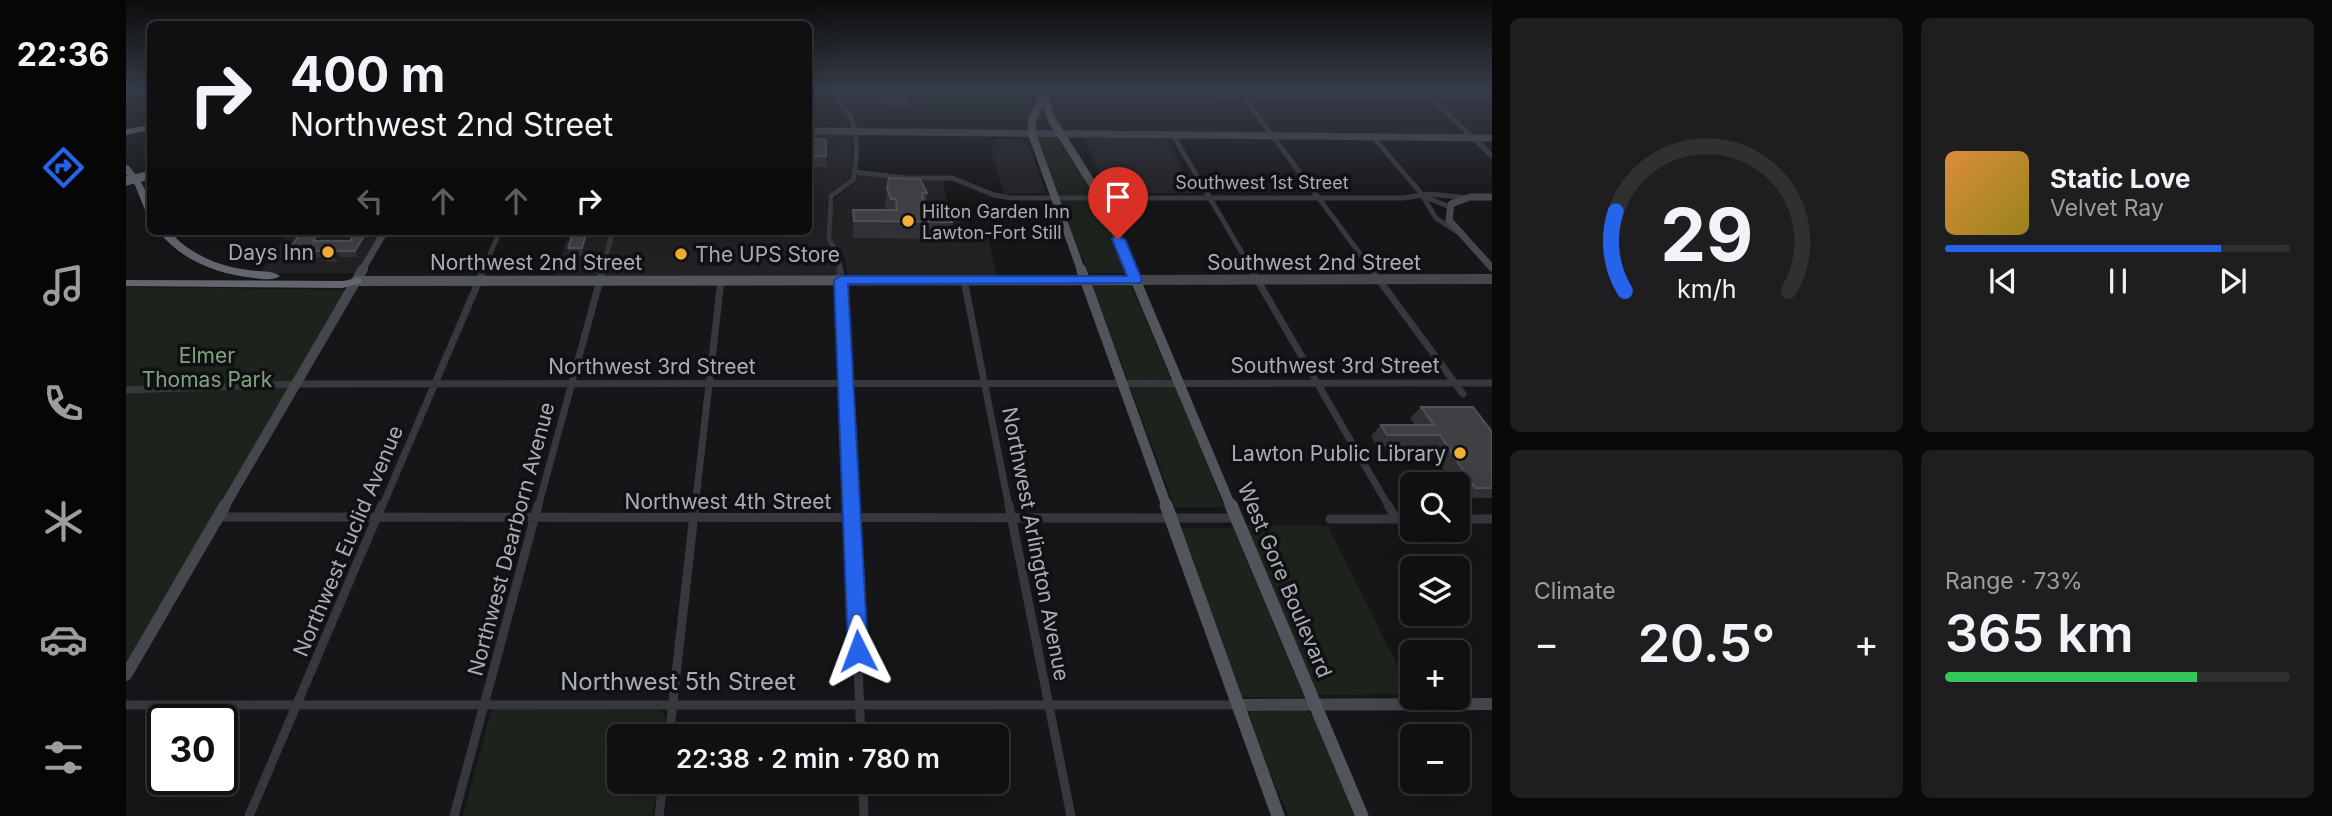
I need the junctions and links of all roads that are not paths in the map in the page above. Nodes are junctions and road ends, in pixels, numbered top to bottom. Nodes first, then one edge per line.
1 (853, 127) edge
2 (1032, 127) edge
3 (1056, 127) edge
4 (1265, 127) edge
5 (1463, 127) edge
6 (147, 128) edge
7 (126, 130) edge
8 (812, 131) edge
9 (853, 131) junction
10 (1032, 134) junction
11 (1059, 135) junction
12 (1272, 136) junction
13 (1175, 137) junction
14 (1373, 137) junction
15 (1474, 138) junction
16 (1492, 138) edge
17 (1492, 156) edge
18 (126, 168) edge
19 (855, 172) junction
20 (147, 176) edge
21 (126, 182) edge
22 (1422, 196) junction
23 (1209, 197) junction
24 (1316, 197) junction
25 (1492, 197) edge
26 (143, 198) junction
27 (1054, 198) junction
28 (1101, 198) junction
29 (1469, 198) junction
30 (147, 204) edge
31 (1450, 207) junction
32 (167, 235) edge
33 (383, 235) edge
34 (498, 235) edge
35 (612, 235) edge
36 (1462, 235) junction
37 (1492, 268) edge
38 (1376, 278) junction
39 (1257, 279) junction
40 (1492, 279) edge
41 (479, 280) junction
42 (600, 280) junction
43 (721, 280) junction
44 (841, 280) junction
45 (964, 280) junction
46 (1086, 280) junction
47 (1135, 280) junction
48 (356, 281) junction
49 (126, 283) edge
50 (1178, 382) junction
51 (435, 383) junction
52 (571, 383) junction
53 (710, 383) junction
54 (846, 383) junction
55 (986, 383) junction
56 (1124, 383) junction
57 (1317, 383) junction
58 (1454, 383) junction
59 (1492, 383) edge
60 (297, 384) junction
61 (126, 390) edge
62 (1463, 394) dead end
63 (219, 517) junction
64 (694, 518) junction
65 (852, 518) junction
66 (1012, 518) junction
67 (1171, 518) junction
68 (1236, 518) junction
69 (377, 519) junction
70 (535, 519) junction
71 (1330, 519) dead end
72 (1396, 519) junction
73 (1400, 519) edge
74 (1470, 519) edge
75 (1492, 519) edge
76 (126, 675) edge
77 (297, 703) junction
78 (484, 704) junction
79 (673, 704) junction
80 (860, 704) junction
81 (1492, 704) edge
82 (126, 705) edge
83 (1051, 705) junction
84 (1238, 705) junction
85 (1314, 705) junction
86 (671, 724) edge
87 (861, 724) edge
88 (662, 794) edge
89 (863, 794) edge
90 (250, 816) edge
91 (454, 816) edge
92 (659, 816) edge
93 (864, 816) edge
94 (1071, 816) edge
95 (1278, 816) edge
96 (1362, 816) edge

1 - 9 street
2 - 10 main road
3 - 11 main road, West Gore Boulevard
4 - 12 street
5 - 15 street
6 - 7 highway
8 - 9 street
9 - 10 street
9 - 19 street
10 - 11 street
10 - 27 main road
11 - 13 street
11 - 28 main road, West Gore Boulevard
12 - 13 street
12 - 14 street
12 - 24 street
13 - 23 street
14 - 15 street
14 - 22 street
15 - 16 street
15 - 17 street
18 - 26 highway
19 - 27 street, Southwest 1st Street
19 - 44 street
20 - 21 highway, bridge
21 - 26 highway
22 - 24 street, Southwest 1st Street
22 - 29 street, Southwest 1st Street
22 - 31 street
22 - 36 street
23 - 24 street, Southwest 1st Street
23 - 28 street, Southwest 1st Street
23 - 39 street
24 - 38 street
25 - 29 street
26 - 30 highway
27 - 28 street, Southwest 1st Street
27 - 46 main road
28 - 47 main road, West Gore Boulevard
29 - 31 street
31 - 36 street
32 - 48 highway
33 - 48 street
34 - 41 street, Northwest Euclid Avenue
35 - 42 street, Northwest Dearborn Avenue
36 - 37 street
38 - 39 street, Southwest 2nd Street
38 - 40 street, Southwest 2nd Street
38 - 58 street
39 - 47 street, Southwest 2nd Street
39 - 57 street
41 - 42 main road, Northwest 2nd Street
41 - 48 main road, Northwest 2nd Street
41 - 51 street, Northwest Euclid Avenue
42 - 43 main road, Northwest 2nd Street
42 - 52 street, Northwest Dearborn Avenue
43 - 44 main road, Northwest 2nd Street
43 - 53 street
44 - 45 main road, Northwest 2nd Street
44 - 54 street
45 - 46 main road, Northwest 2nd Street
45 - 55 street, Northwest Arlington Avenue
46 - 47 main road, Northwest 2nd Street
46 - 56 main road
47 - 50 main road, West Gore Boulevard
48 - 49 highway
48 - 60 street
50 - 56 street, Northwest 3rd Street
50 - 57 street, Southwest 3rd Street
50 - 68 main road, West Gore Boulevard
51 - 52 street, Northwest 3rd Street
51 - 60 street, Northwest 3rd Street
51 - 69 street, Northwest Euclid Avenue
52 - 53 street, Northwest 3rd Street
52 - 70 street, Northwest Dearborn Avenue
53 - 54 street, Northwest 3rd Street
53 - 64 street
54 - 55 street, Northwest 3rd Street
54 - 65 street
55 - 56 street, Northwest 3rd Street
55 - 66 street, Northwest Arlington Avenue
56 - 67 main road
57 - 58 street, Southwest 3rd Street
57 - 72 street
58 - 59 street, Southwest 3rd Street
58 - 62 street
60 - 61 street, Northwest 3rd Street
60 - 63 street
63 - 69 street, Northwest 4th Street
63 - 76 street
64 - 65 street, Northwest 4th Street
64 - 70 street, Northwest 4th Street
64 - 79 street
65 - 66 street, Northwest 4th Street
65 - 80 street
66 - 67 street, Northwest 4th Street
66 - 83 street, Northwest Arlington Avenue
67 - 68 street, Northwest 4th Street
67 - 84 main road
68 - 85 main road, West Gore Boulevard
69 - 70 street, Northwest 4th Street
69 - 77 street, Northwest Euclid Avenue
70 - 78 street, Northwest Dearborn Avenue
71 - 72 street
72 - 73 street
74 - 75 street
77 - 78 street, Northwest 5th Street
77 - 82 street, Northwest 5th Street
77 - 90 street, Northwest Euclid Avenue
78 - 79 street, Northwest 5th Street
78 - 91 street, Northwest Dearborn Avenue
79 - 80 street, Northwest 5th Street
79 - 86 street
80 - 83 street, Northwest 5th Street
80 - 87 street
81 - 85 street, Northwest 5th Street
83 - 84 street, Northwest 5th Street
83 - 94 street, Northwest Arlington Avenue
84 - 85 street, Northwest 5th Street
84 - 95 main road
85 - 96 main road, West Gore Boulevard
88 - 92 street
89 - 93 street

